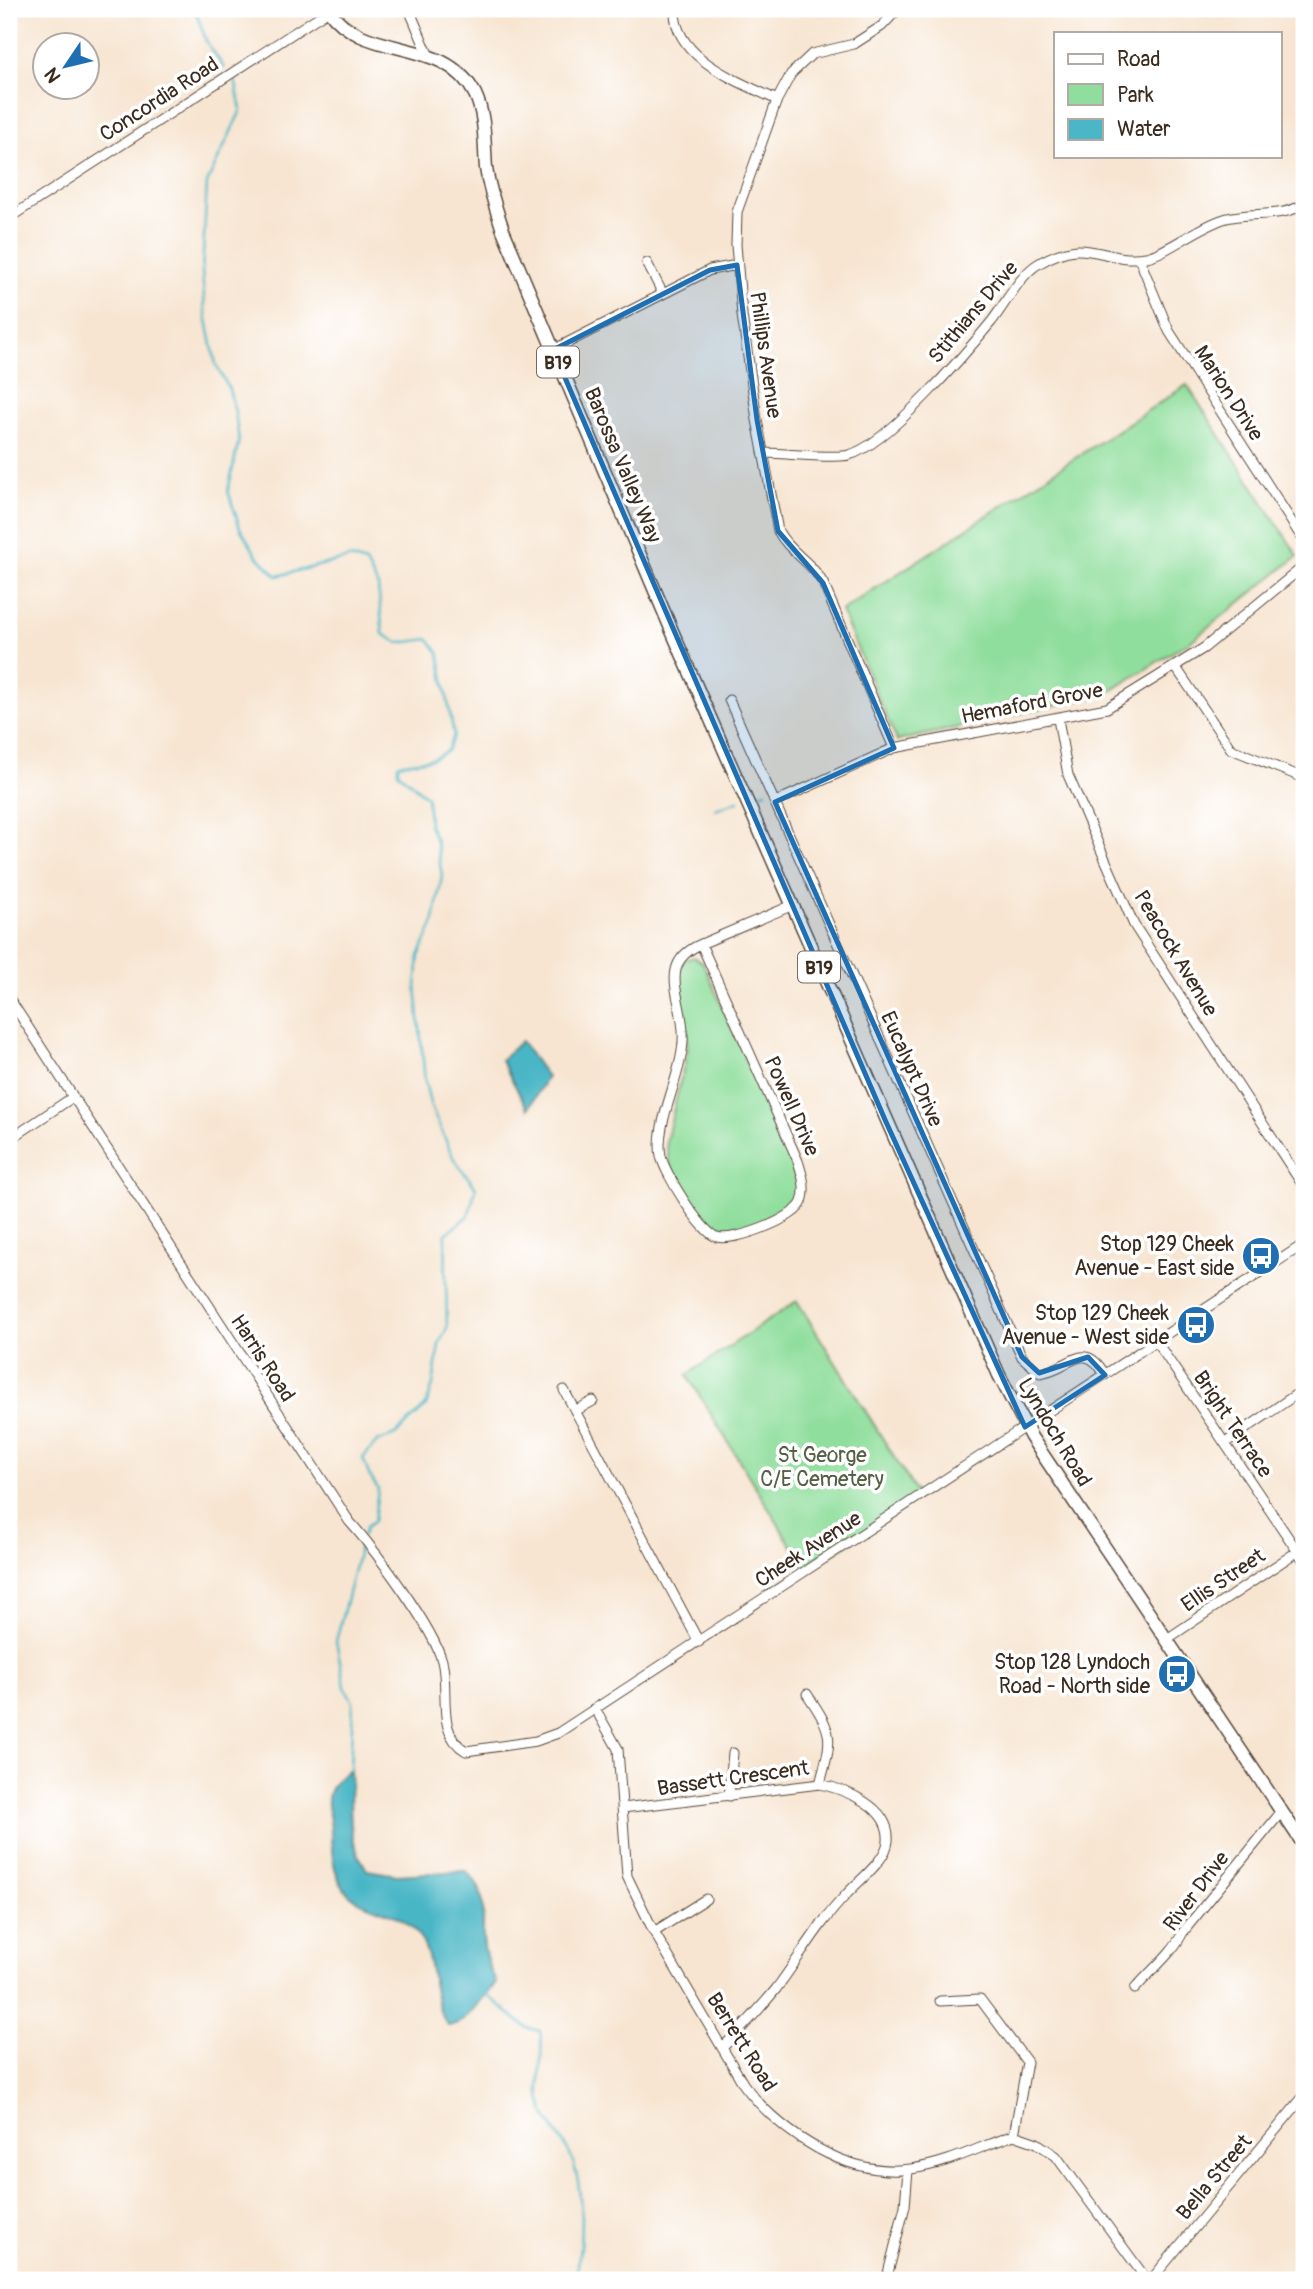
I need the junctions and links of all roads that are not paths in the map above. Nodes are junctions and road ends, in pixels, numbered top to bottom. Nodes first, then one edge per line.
1 (328, 9) edge
2 (409, 9) edge
3 (675, 9) edge
4 (898, 9) edge
5 (428, 54) junction
6 (778, 100) junction
7 (1304, 204) edge
8 (9, 218) edge
9 (1139, 258) junction
10 (647, 263) dead end
11 (737, 265) junction
12 (663, 294) junction
13 (553, 350) junction
14 (764, 453) junction
15 (1304, 541) edge
16 (1304, 566) edge
17 (1175, 666) junction
18 (729, 700) dead end
19 (1058, 719) junction
20 (894, 748) junction
21 (1304, 778) edge
22 (775, 802) junction
23 (752, 812) joint
24 (793, 905) junction
25 (702, 944) junction
26 (9, 998) edge
27 (73, 1097) junction
28 (9, 1140) edge
29 (1304, 1187) edge
30 (1304, 1244) edge
31 (1156, 1342) junction
32 (1105, 1375) junction
33 (1304, 1389) edge
34 (564, 1390) dead end
35 (593, 1401) dead end
36 (575, 1411) junction
37 (1025, 1427) junction
38 (1225, 1443) junction
39 (1298, 1551) junction
40 (1304, 1561) edge
41 (1167, 1639) junction
42 (699, 1642) junction
43 (807, 1695) dead end
44 (596, 1710) junction
45 (462, 1749) joint
46 (733, 1754) dead end
47 (820, 1784) junction
48 (729, 1796) junction
49 (623, 1808) junction
50 (1282, 1811) junction
51 (1304, 1845) edge
52 (706, 1899) dead end
53 (654, 1932) junction
54 (1135, 1989) dead end
55 (940, 2001) dead end
56 (722, 2048) junction
57 (1304, 2096) edge
58 (1014, 2135) junction
59 (908, 2169) junction
60 (888, 2273) dead end
61 (1149, 2280) edge

1 - 5 main road, Barossa Valley Way / B19
1 - 8 street, Concordia Road
2 - 5 street
3 - 6 street
4 - 6 street, Phillips Avenue
5 - 13 main road, Barossa Valley Way / B19
6 - 11 street, Phillips Avenue
7 - 9 street
9 - 14 street, Stithians Drive
9 - 15 street, Marion Drive
10 - 12 street
11 - 12 street
11 - 14 street, Phillips Avenue
12 - 13 street
13 - 23 main road, Barossa Valley Way / B19
14 - 20 street, Phillips Avenue
16 - 17 street, Hemaford Grove
17 - 19 street, Hemaford Grove
17 - 21 street
18 - 22 street, Eucalypt Drive
19 - 20 street, Hemaford Grove
19 - 29 street, Peacock Avenue
20 - 22 street, Hemaford Grove
22 - 32 street, Eucalypt Drive
23 - 24 main road, Lyndoch Road / B19
24 - 25 street, Powell Drive
24 - 37 main road, Lyndoch Road / B19
25 - 25 street, Powell Drive
26 - 27 street, Harris Road
27 - 28 street
27 - 45 street, Harris Road
30 - 31 street, Cheek Avenue
31 - 32 street, Cheek Avenue
31 - 38 street, Bright Terrace
32 - 37 street, Cheek Avenue
33 - 38 street
34 - 36 street
35 - 36 street
36 - 42 street
37 - 41 main road, Lyndoch Road / B19
37 - 42 street, Cheek Avenue
38 - 39 street, Bright Terrace
39 - 40 street, Bright Terrace
39 - 41 street, Ellis Street
41 - 50 main road, Lyndoch Road / B19
42 - 44 street, Cheek Avenue
43 - 47 street
44 - 45 street, Cheek Avenue
44 - 49 street, Berrett Road
46 - 48 street
47 - 48 street, Bassett Crescent
47 - 56 street, Bassett Crescent
48 - 49 street, Bassett Crescent
49 - 53 street, Berrett Road
50 - 51 main road, Lyndoch Road / B19
50 - 54 street, River Drive
52 - 53 street
53 - 56 street, Berrett Road
55 - 58 street
56 - 59 street, Berrett Road
57 - 61 street, Bella Street
58 - 59 street, Berrett Road
58 - 61 street
59 - 60 street

